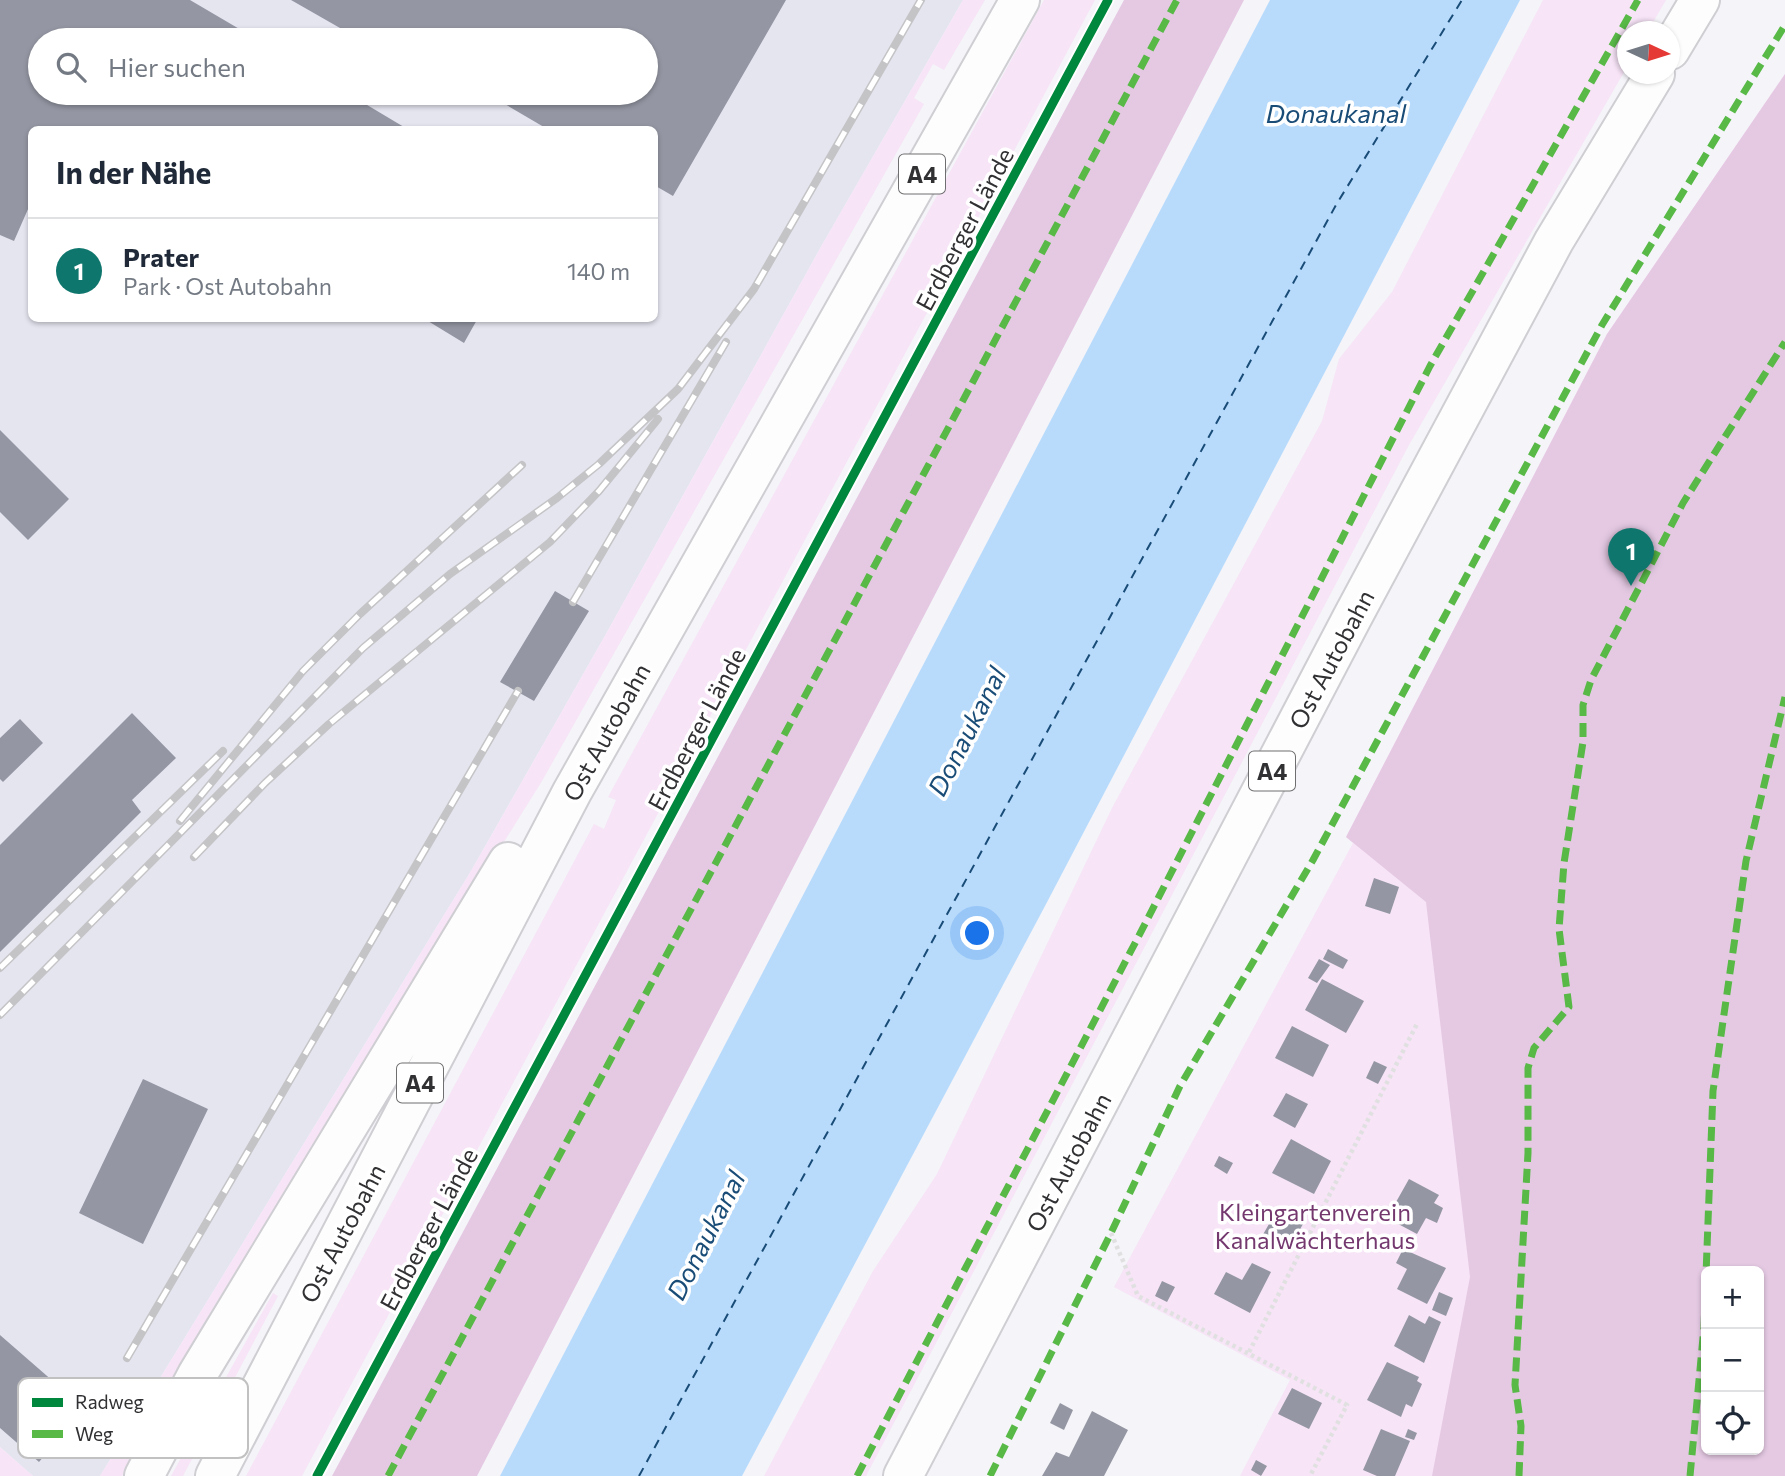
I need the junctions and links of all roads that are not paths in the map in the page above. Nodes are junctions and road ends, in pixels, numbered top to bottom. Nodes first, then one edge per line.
1 (1020, 0) edge
2 (1700, 0) edge
3 (1680, 33) edge
4 (1649, 84) edge
5 (627, 691) junction
6 (196, 1378) edge
7 (248, 1413) edge
8 (154, 1458) edge
9 (224, 1458) edge
10 (144, 1476) edge
11 (215, 1476) edge
12 (903, 1476) edge

1 - 5 highway, Ost Autobahn / A4
2 - 3 highway
4 - 12 highway, Ost Autobahn / A4
5 - 6 highway
5 - 7 highway, Ost Autobahn / A4
8 - 10 highway
9 - 11 highway, Ost Autobahn / A4

